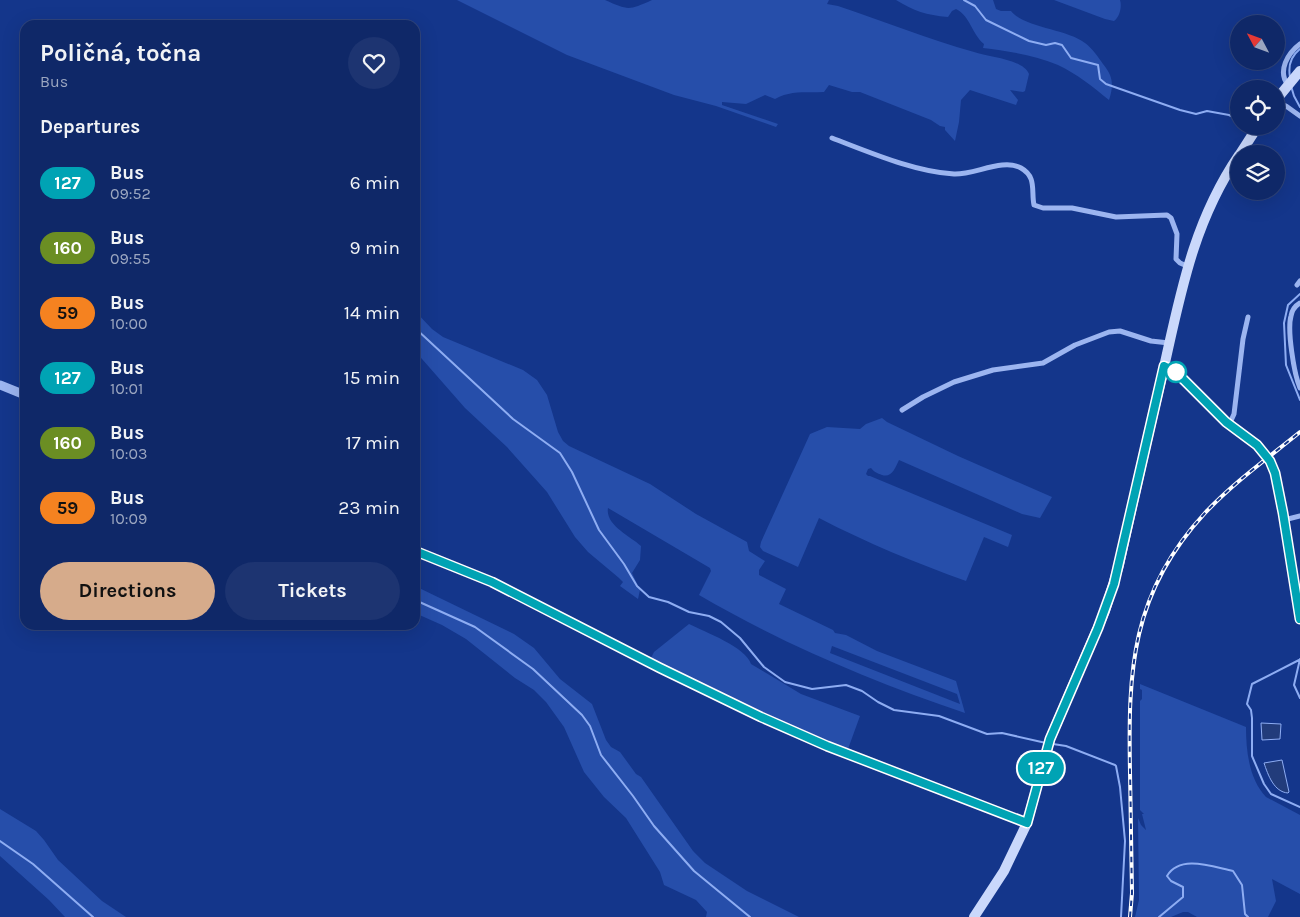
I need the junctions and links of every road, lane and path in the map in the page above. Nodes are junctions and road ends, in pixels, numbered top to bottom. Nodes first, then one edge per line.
1 (1300, 44) edge
2 (1300, 71) edge
3 (1288, 85) junction
4 (1285, 89) edge
5 (1285, 106) edge
6 (1300, 116) edge
7 (832, 138) dead end
8 (1230, 169) edge
9 (1187, 266) junction
10 (1300, 303) edge
11 (1248, 317) dead end
12 (1169, 343) junction
13 (1164, 366) junction
14 (0, 385) edge
15 (1300, 388) edge
16 (20, 393) edge
17 (902, 410) dead end
18 (1229, 425) junction
19 (1300, 516) edge
20 (1284, 520) junction
21 (420, 553) edge
22 (1300, 619) edge
23 (1027, 823) junction
24 (974, 917) edge

1 - 3 street
2 - 3 main road
3 - 4 main road
5 - 6 street
7 - 9 street
8 - 9 main road
9 - 12 main road
10 - 15 street
11 - 18 street
12 - 13 main road
12 - 17 street
13 - 18 street
13 - 23 main road
14 - 16 street
18 - 20 street
19 - 20 street
20 - 22 street
21 - 23 street
23 - 24 main road

